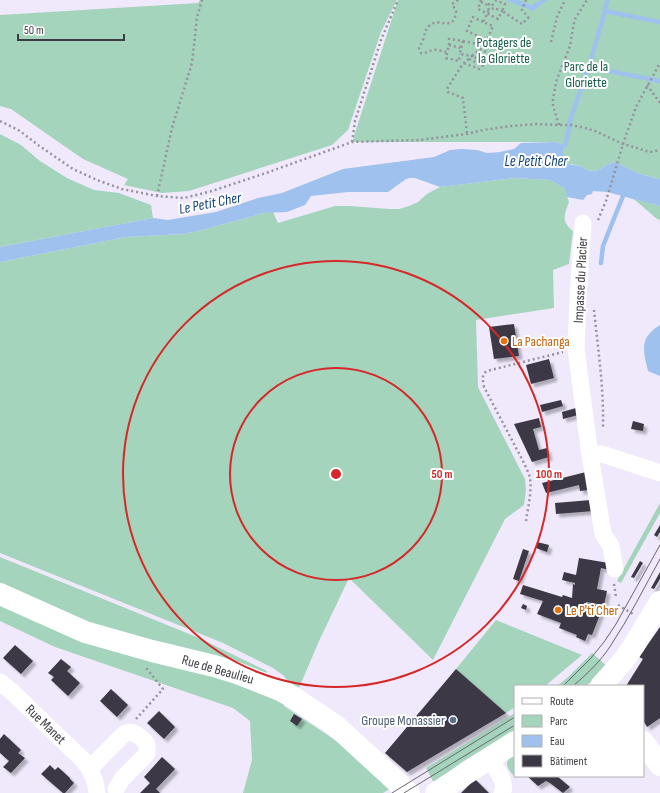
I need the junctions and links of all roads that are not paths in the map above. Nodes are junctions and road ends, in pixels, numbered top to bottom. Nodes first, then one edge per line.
1 (583, 223) dead end
2 (596, 454) junction
3 (660, 473) edge
4 (615, 569) dead end
5 (0, 594) edge
6 (660, 602) edge
7 (0, 682) edge
8 (602, 685) edge
9 (514, 743) edge
10 (644, 743) edge
11 (489, 758) junction
12 (660, 765) edge
13 (90, 769) junction
14 (116, 789) dead end
15 (97, 793) edge
16 (409, 793) edge
17 (436, 793) edge
18 (502, 793) edge

1 - 2 street, Impasse du Placier
2 - 3 street
2 - 4 street, Impasse du Placier
5 - 16 street, Rue de Beaulieu
6 - 8 street
7 - 13 street, Rue Manet
9 - 11 street
10 - 12 street
11 - 17 street
11 - 18 street
13 - 14 street
13 - 15 street, Rue Manet

